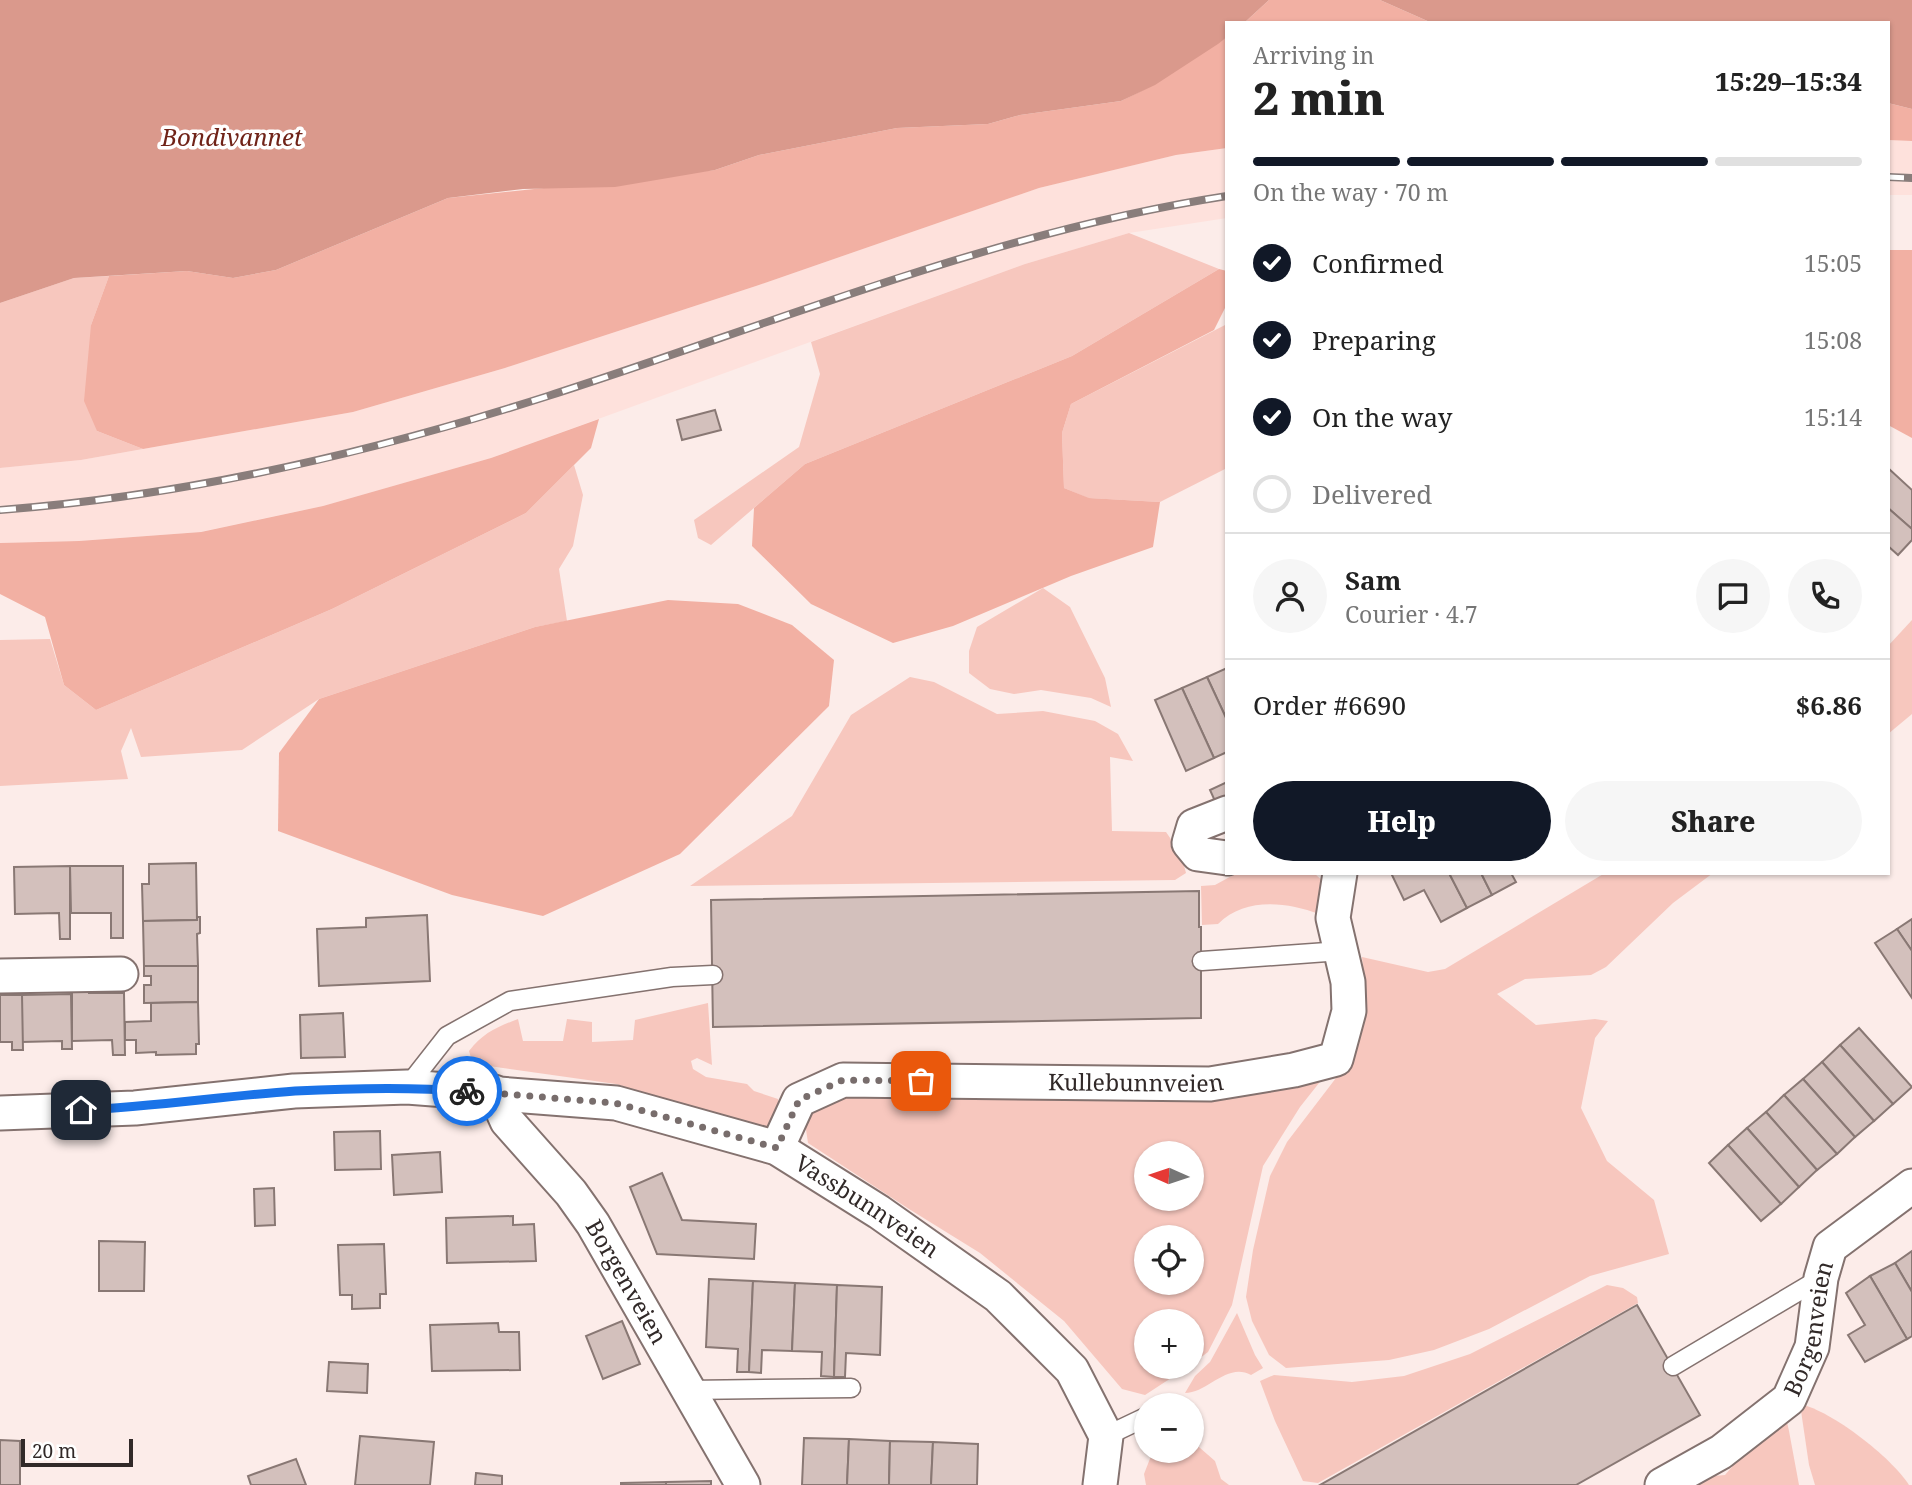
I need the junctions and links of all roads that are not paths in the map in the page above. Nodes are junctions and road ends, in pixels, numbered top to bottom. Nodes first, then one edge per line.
1 (1225, 814) edge
2 (1225, 858) edge
3 (1340, 875) edge
4 (1341, 951) junction
5 (1202, 961) dead end
6 (121, 974) dead end
7 (713, 975) dead end
8 (0, 976) edge
9 (407, 1087) junction
10 (494, 1092) junction
11 (0, 1113) edge
12 (777, 1148) junction
13 (1912, 1186) edge
14 (1821, 1278) junction
15 (1673, 1366) dead end
16 (851, 1388) dead end
17 (687, 1390) junction
18 (1134, 1423) edge
19 (1106, 1436) junction
20 (743, 1485) edge
21 (1100, 1485) edge
22 (1662, 1485) edge

1 - 2 street
3 - 4 street, Kullebunnveien
4 - 5 lane
4 - 12 street, Kullebunnveien
6 - 8 street
7 - 9 lane
9 - 10 street, Vassbunnveien
9 - 11 street, Vassbunnveien
10 - 12 street, Vassbunnveien
10 - 17 street, Borgenveien
12 - 19 street, Vassbunnveien
13 - 14 street, Borgenveien
14 - 15 lane
14 - 22 street, Borgenveien
16 - 17 lane
17 - 20 street, Borgenveien
18 - 19 lane
19 - 21 street

